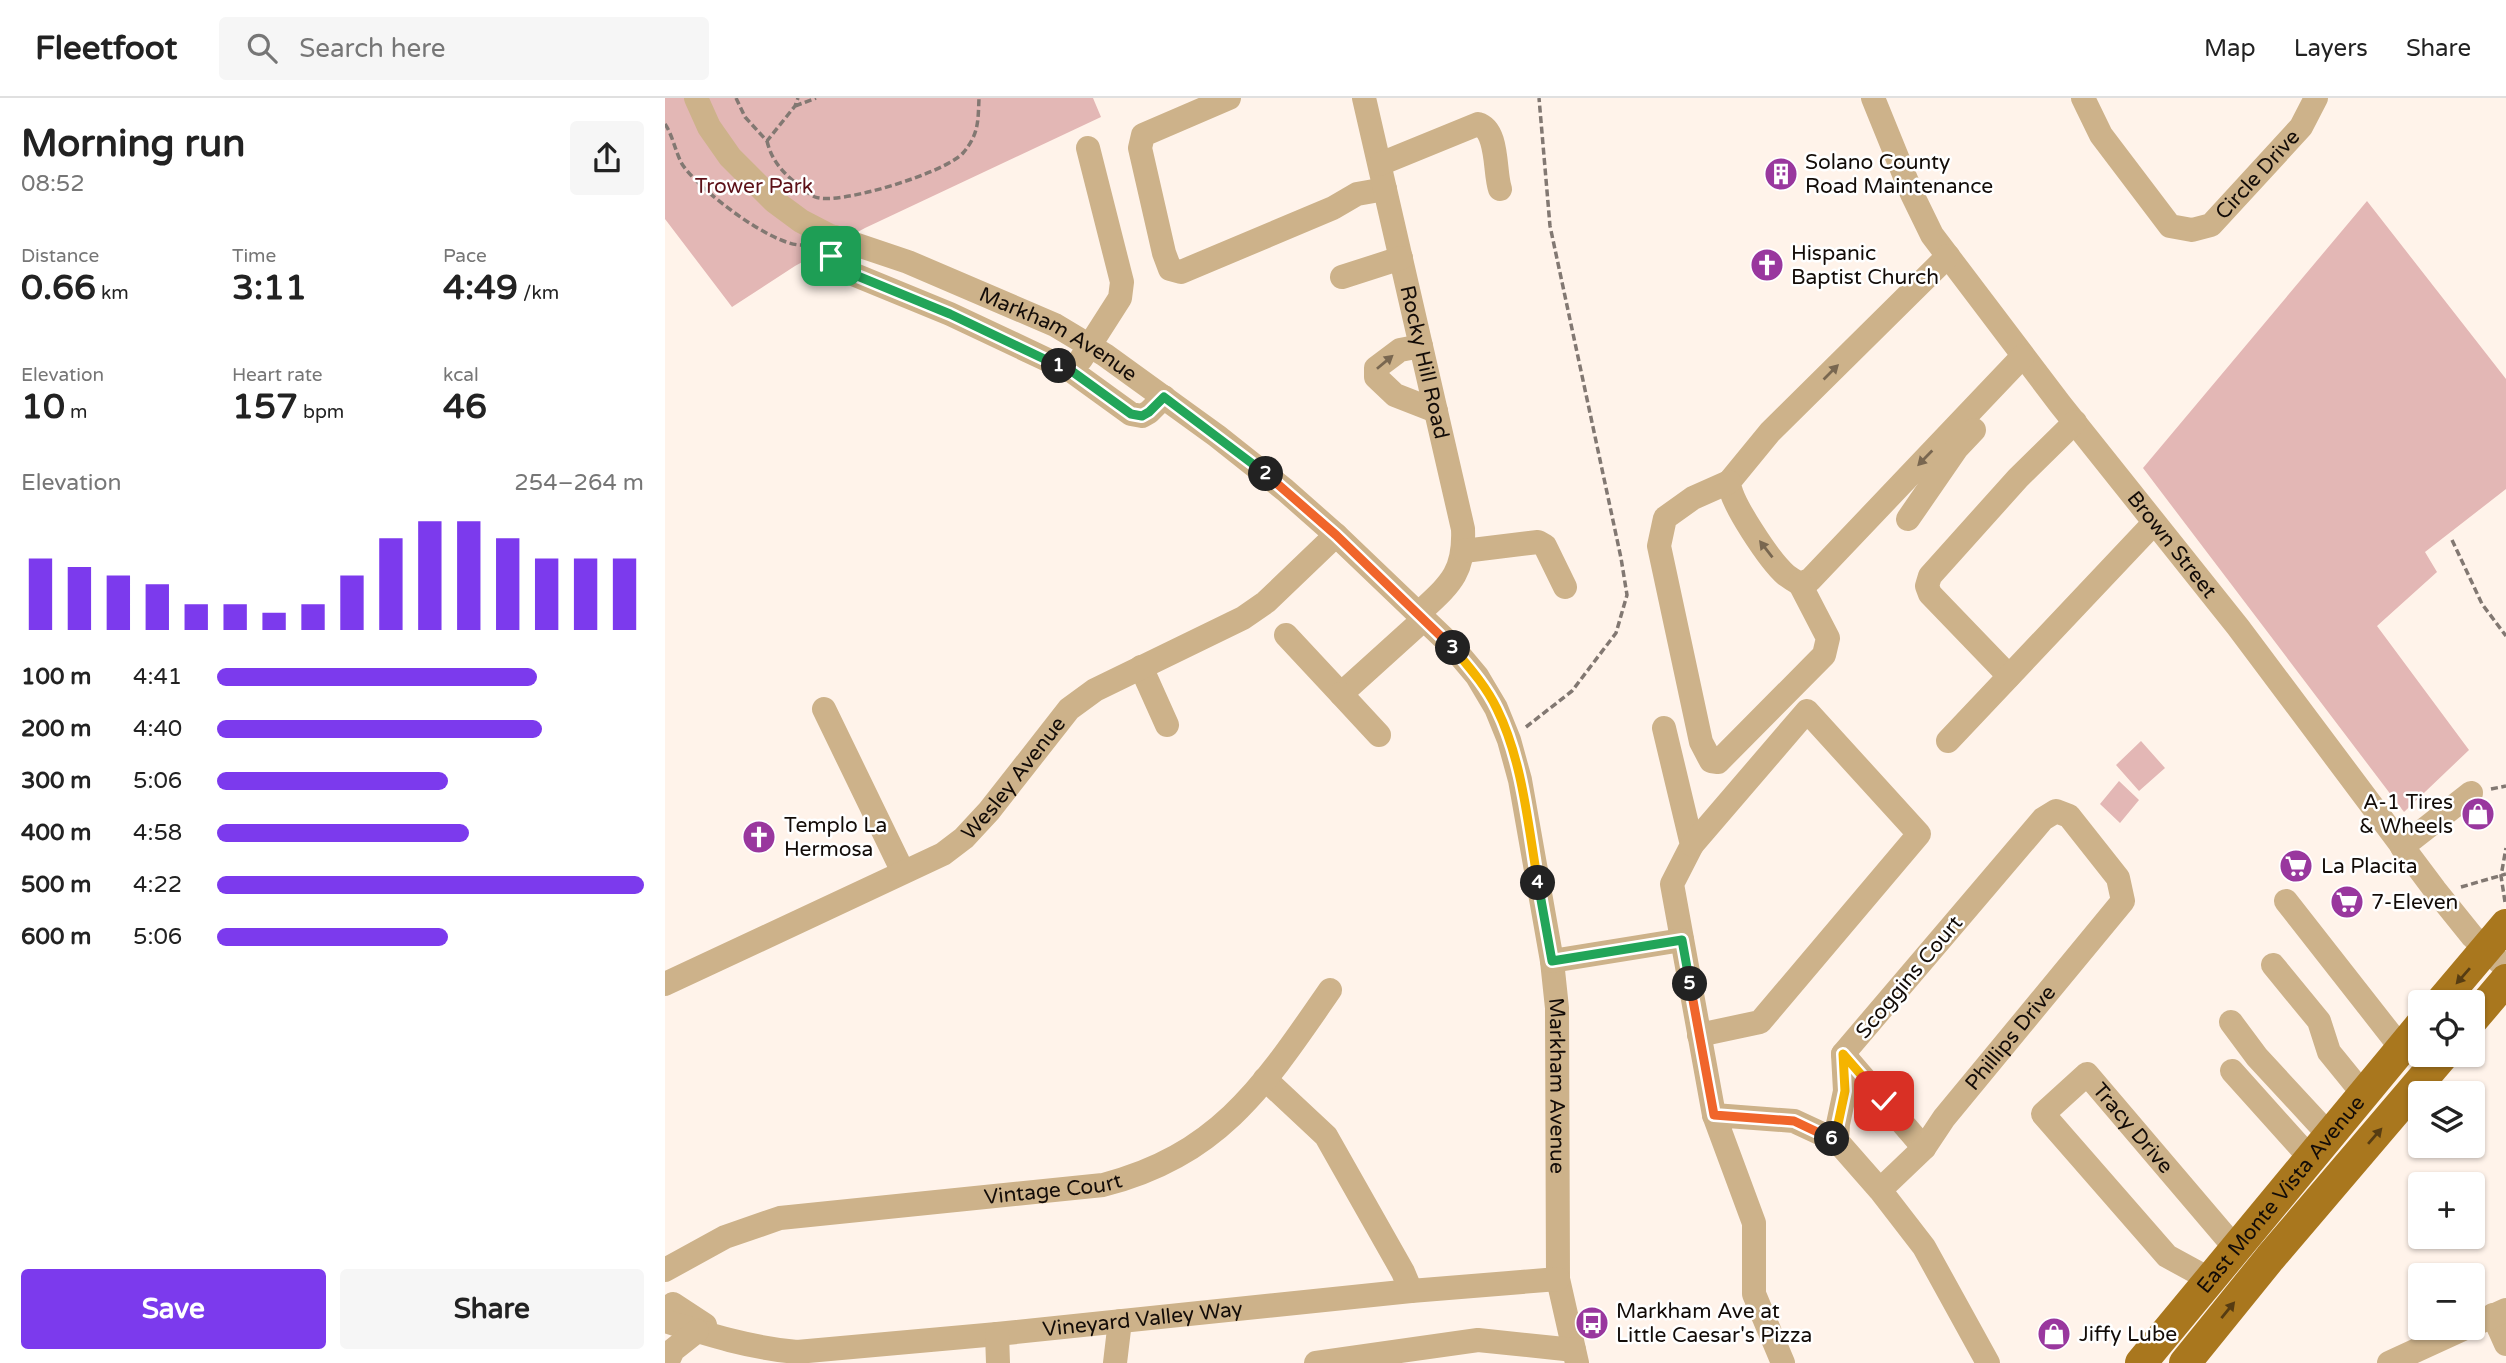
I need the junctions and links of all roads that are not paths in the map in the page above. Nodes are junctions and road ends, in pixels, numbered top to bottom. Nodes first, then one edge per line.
1 (696, 98) edge
2 (1229, 98) edge
3 (1364, 98) edge
4 (1873, 98) edge
5 (2083, 98) edge
6 (2316, 98) edge
7 (1088, 148) dead end
8 (1380, 164) junction
9 (1385, 189) junction
10 (1500, 189) dead end
11 (835, 237) junction
12 (1948, 256) junction
13 (1401, 258) junction
14 (911, 263) junction
15 (1342, 277) dead end
16 (899, 292) junction
17 (998, 301) junction
18 (983, 330) junction
19 (1090, 346) junction
20 (1421, 346) junction
21 (2028, 362) junction
22 (1073, 372) junction
23 (1164, 397) junction
24 (1436, 411) junction
25 (2075, 422) junction
26 (1729, 482) junction
27 (1908, 519) dead end
28 (2154, 523) junction
29 (1336, 535) junction
30 (1464, 551) junction
31 (1800, 584) junction
32 (1565, 587) dead end
33 (1421, 616) junction
34 (1286, 635) dead end
35 (1141, 667) junction
36 (2008, 676) junction
37 (1341, 694) junction
38 (824, 709) dead end
39 (1167, 725) dead end
40 (1664, 728) dead end
41 (1379, 735) dead end
42 (1948, 740) dead end
43 (2471, 793) dead end
44 (1692, 845) junction
45 (2402, 847) junction
46 (903, 872) junction
47 (2119, 878) joint
48 (2287, 901) dead end
49 (1682, 940) junction
50 (2499, 948) edge
51 (1552, 961) junction
52 (2273, 965) dead end
53 (2506, 980) edge
54 (665, 984) edge
55 (1330, 990) dead end
56 (2454, 990) edge
57 (2485, 1005) edge
58 (2231, 1022) dead end
59 (2408, 1034) edge
60 (1699, 1035) junction
61 (2408, 1041) edge
62 (1843, 1054) junction
63 (2433, 1067) edge
64 (2232, 1071) dead end
65 (1265, 1079) junction
66 (2364, 1095) junction
67 (1714, 1115) junction
68 (1837, 1141) junction
69 (1924, 1147) junction
70 (2321, 1148) junction
71 (1880, 1190) junction
72 (2236, 1249) junction
73 (1558, 1279) junction
74 (2211, 1280) junction
75 (1411, 1291) junction
76 (667, 1297) edge
77 (2491, 1317) edge
78 (1120, 1321) junction
79 (697, 1331) junction
80 (997, 1334) junction
81 (2439, 1340) edge
82 (729, 1341) junction
83 (2506, 1344) edge
84 (1575, 1357) edge
85 (666, 1362) edge
86 (998, 1363) edge
87 (1115, 1363) edge
88 (1317, 1363) edge
89 (1783, 1363) edge
90 (1988, 1363) edge
91 (2141, 1363) edge
92 (2185, 1363) edge
93 (2389, 1363) edge

1 - 11 street, Markham Avenue
2 - 9 street
3 - 8 street, Rocky Hill Road
4 - 12 street, Brown Street
5 - 6 street, Circle Drive
7 - 19 street
8 - 9 street, Rocky Hill Road
8 - 10 street
9 - 13 street, Rocky Hill Road
11 - 14 street, Markham Avenue
11 - 16 street
12 - 21 street, Brown Street
26 -> 12 street
13 - 15 street
13 - 20 street, Rocky Hill Road
14 - 16 street
14 - 17 street, Markham Avenue
16 - 18 street
17 - 18 street
17 - 19 street, Markham Avenue
18 - 22 street
19 - 22 street
19 - 23 street, Markham Avenue
20 - 24 street, Rocky Hill Road
24 -> 20 street
21 - 25 street, Brown Street
21 - 27 street
21 -> 31 street
22 - 23 street
23 - 29 street, Markham Avenue
24 - 30 street, Rocky Hill Road
25 - 28 street, Brown Street
25 - 36 street
31 -> 26 street
26 - 31 street
28 - 36 street
28 - 45 street, Brown Street
29 - 33 street, Markham Avenue
29 - 35 street, Wesley Avenue
30 - 32 street
30 - 33 street
33 - 37 street
33 - 51 street, Markham Avenue
34 - 37 street
35 - 39 street
35 - 46 street, Wesley Avenue
36 - 42 street
37 - 41 street
38 - 46 street
40 - 44 street
43 - 45 street
44 - 49 street
44 - 60 street
45 - 50 street, Brown Street
46 - 54 street, Wesley Avenue
47 - 62 street, Scoggins Court
47 - 69 street, Phillips Drive
48 - 59 street
49 - 51 street
49 - 60 street
50 -> 56 main road
51 - 73 street, Markham Avenue
52 - 66 street
53 - 57 main road
55 - 65 street, Vintage Court
58 - 70 street
60 - 67 street
61 - 66 main road, East Monte Vista Avenue
62 - 68 street, Scoggins Court
62 - 69 street
92 -> 63 main road, East Monte Vista Avenue
64 - 70 street
65 - 75 street
65 - 76 street, Vintage Court
66 - 70 main road, East Monte Vista Avenue
67 - 68 street
67 - 89 street
68 - 71 street
69 - 71 street, Phillips Drive
70 - 72 main road, East Monte Vista Avenue
71 - 90 street
72 - 74 main road, East Monte Vista Avenue
72 - 74 street, Tracy Drive
73 - 75 street, Vineyard Valley Way
73 - 84 street, Markham Avenue
74 - 91 main road, East Monte Vista Avenue
75 - 78 street, Vineyard Valley Way
76 - 79 street, Vineyard Valley Way
76 - 82 street
77 - 83 street
78 - 80 street, Vineyard Valley Way
78 - 87 street
79 - 82 street, Vineyard Valley Way
79 - 85 street
80 - 82 street, Vineyard Valley Way
80 - 86 street
81 - 93 street
84 - 88 street

